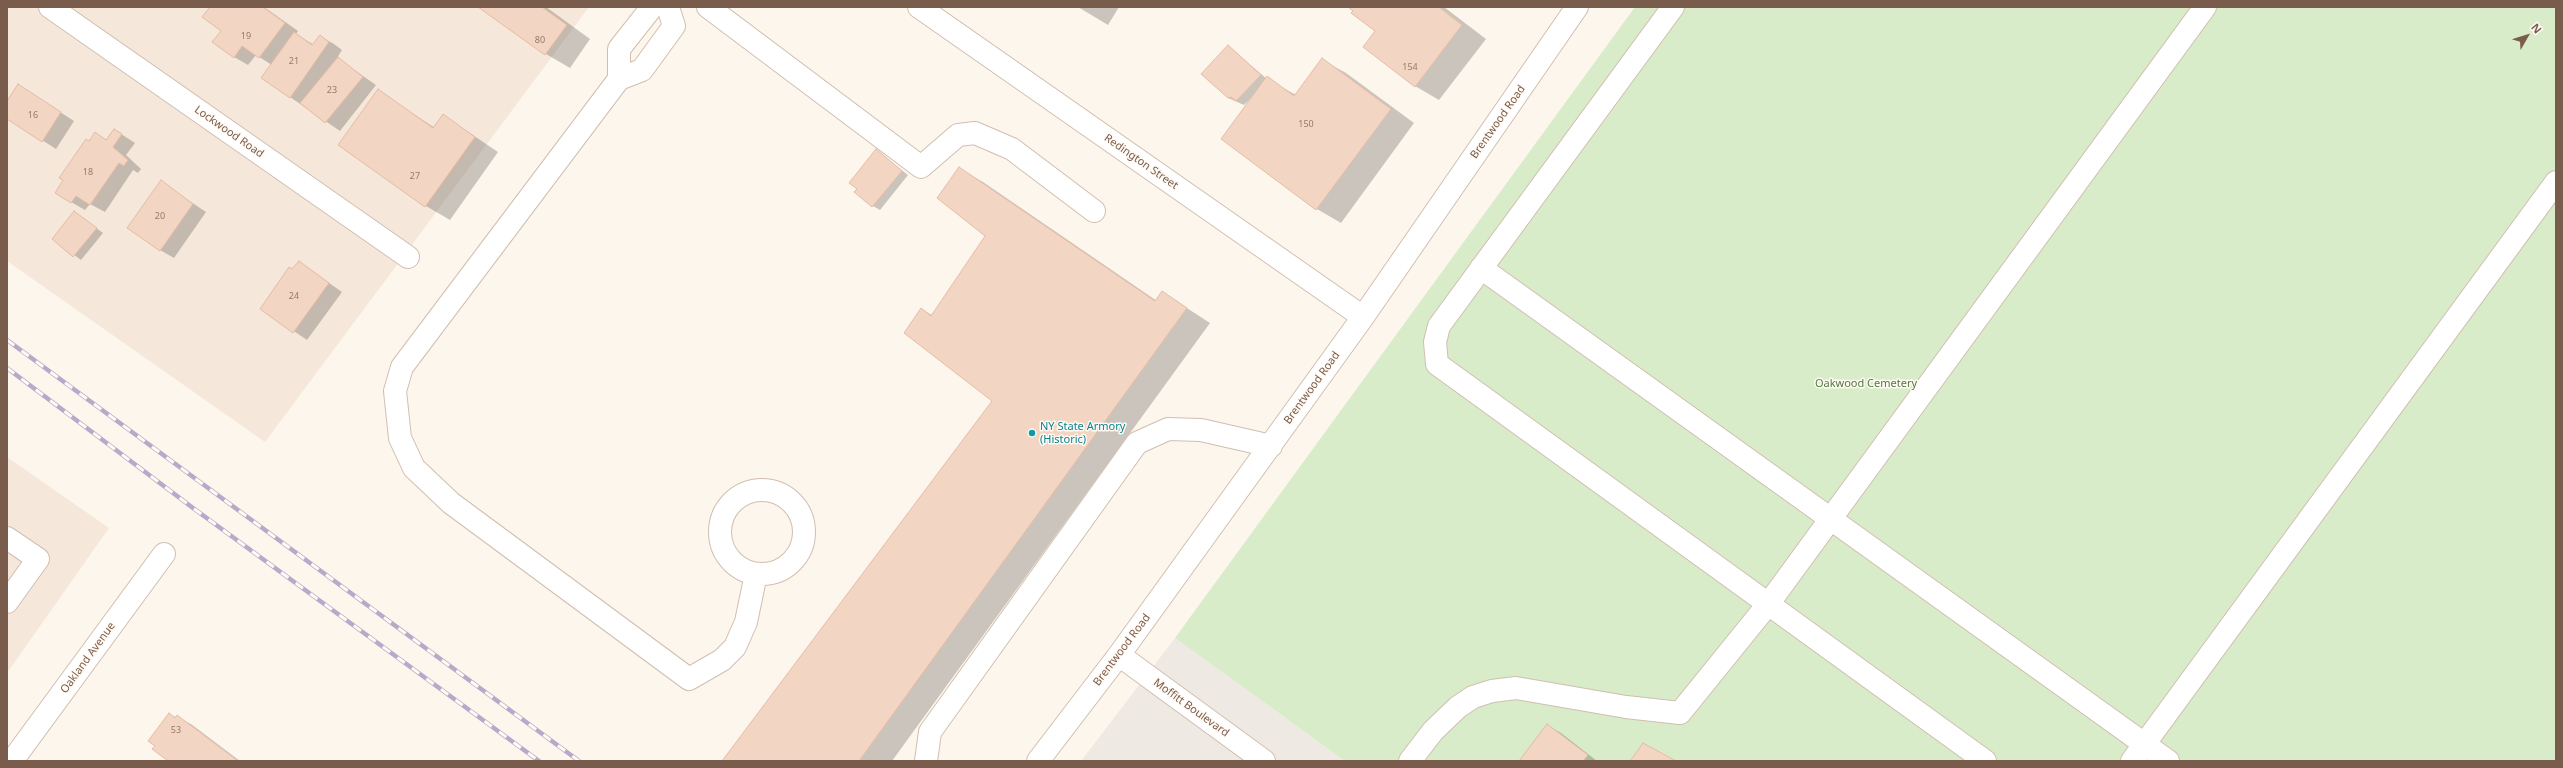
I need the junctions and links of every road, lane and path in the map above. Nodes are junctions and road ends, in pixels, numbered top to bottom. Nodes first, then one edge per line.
1 (50, 7) edge
2 (652, 7) edge
3 (668, 7) edge
4 (708, 7) edge
5 (919, 7) edge
6 (1577, 7) edge
7 (1673, 7) edge
8 (2205, 7) edge
9 (619, 79) junction
10 (2556, 182) edge
11 (1094, 211) dead end
12 (408, 257) dead end
13 (1480, 268) junction
14 (1363, 317) junction
15 (1271, 446) junction
16 (1831, 519) junction
17 (7, 538) edge
18 (164, 554) dead end
19 (756, 574) dead end
20 (7, 602) edge
21 (1769, 603) junction
22 (1119, 655) junction
23 (2145, 744) junction
24 (12, 761) edge
25 (926, 761) edge
26 (1038, 761) edge
27 (1264, 761) edge
28 (1410, 761) edge
29 (1985, 761) edge
30 (2132, 761) edge
31 (2168, 761) edge

1 - 12 street, Lockwood Road
2 - 9 street
3 - 9 street
4 - 11 street
5 - 14 street, Redington Street
6 - 14 street, Brentwood Road
7 - 13 street
8 - 16 street
9 - 19 street
10 - 23 street
13 - 16 street
13 - 21 street
14 - 15 street, Brentwood Road
15 - 22 street, Brentwood Road
15 - 25 street
16 - 21 street
16 - 23 street
17 - 20 street
18 - 24 street, Oakland Avenue
21 - 28 street
21 - 29 street
22 - 26 street, Brentwood Road
22 - 27 street, Moffitt Boulevard
23 - 30 street
23 - 31 street

